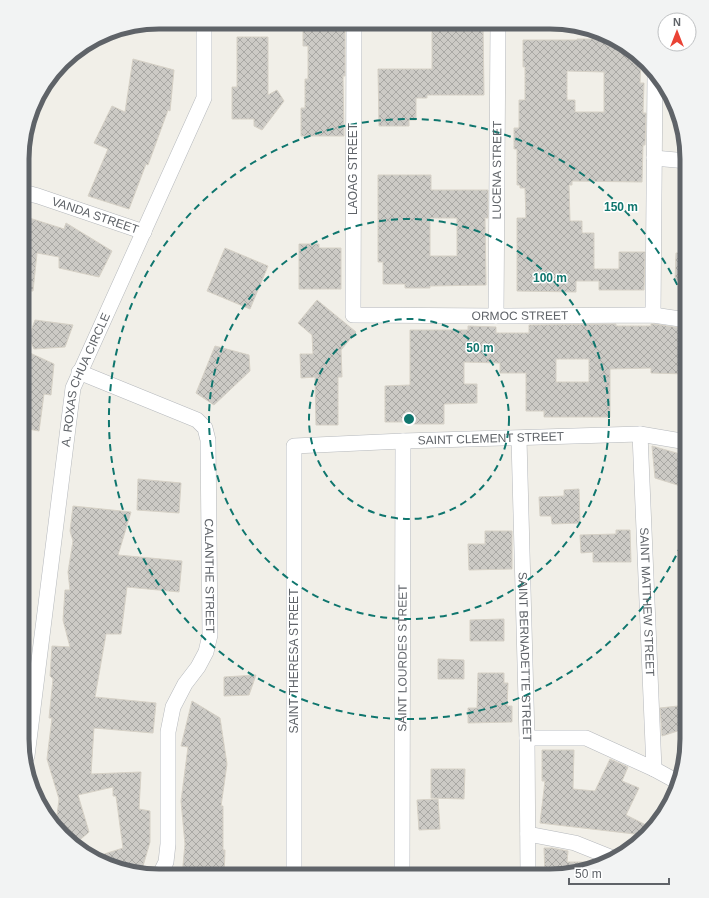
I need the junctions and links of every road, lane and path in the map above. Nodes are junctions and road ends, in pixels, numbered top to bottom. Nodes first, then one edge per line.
1 (204, 29) edge
2 (354, 29) edge
3 (498, 29) edge
4 (655, 83) edge
5 (654, 158) junction
6 (680, 160) edge
7 (29, 194) edge
8 (144, 232) junction
9 (353, 315) joint
10 (653, 315) junction
11 (496, 316) junction
12 (680, 319) edge
13 (79, 372) junction
14 (640, 434) junction
15 (518, 439) junction
16 (403, 441) junction
17 (680, 441) edge
18 (294, 446) joint
19 (527, 738) junction
20 (29, 740) edge
21 (654, 769) junction
22 (673, 780) edge
23 (528, 834) junction
24 (607, 856) edge
25 (162, 869) edge
26 (294, 869) edge
27 (402, 869) edge
28 (528, 869) edge

1 - 8 street, A. ROXAS CHUA CIRCLE
2 - 9 street, LAOAG STREET
3 - 11 street, LUCENA STREET
4 - 5 street
5 - 6 street
5 - 10 street
7 - 8 street, VANDA STREET
8 - 13 street, A. ROXAS CHUA CIRCLE
9 - 11 street, ORMOC STREET
10 - 11 street, ORMOC STREET
10 - 12 street, ORMOC STREET
13 - 20 street, A. ROXAS CHUA CIRCLE
13 - 25 street, CALANTHE STREET
14 - 15 street, SAINT CLEMENT STREET
14 - 17 street, SAINT CLEMENT STREET
14 - 21 street, SAINT MATTHEW STREET
15 - 16 street, SAINT CLEMENT STREET
15 - 19 street, SAINT BERNADETTE STREET
16 - 18 street, SAINT CLEMENT STREET
16 - 27 street, SAINT LOURDES STREET
18 - 26 street, SAINT THERESA STREET
19 - 21 street
19 - 23 street, SAINT BERNADETTE STREET
21 - 22 street
23 - 24 street
23 - 28 street, SAINT BERNADETTE STREET

